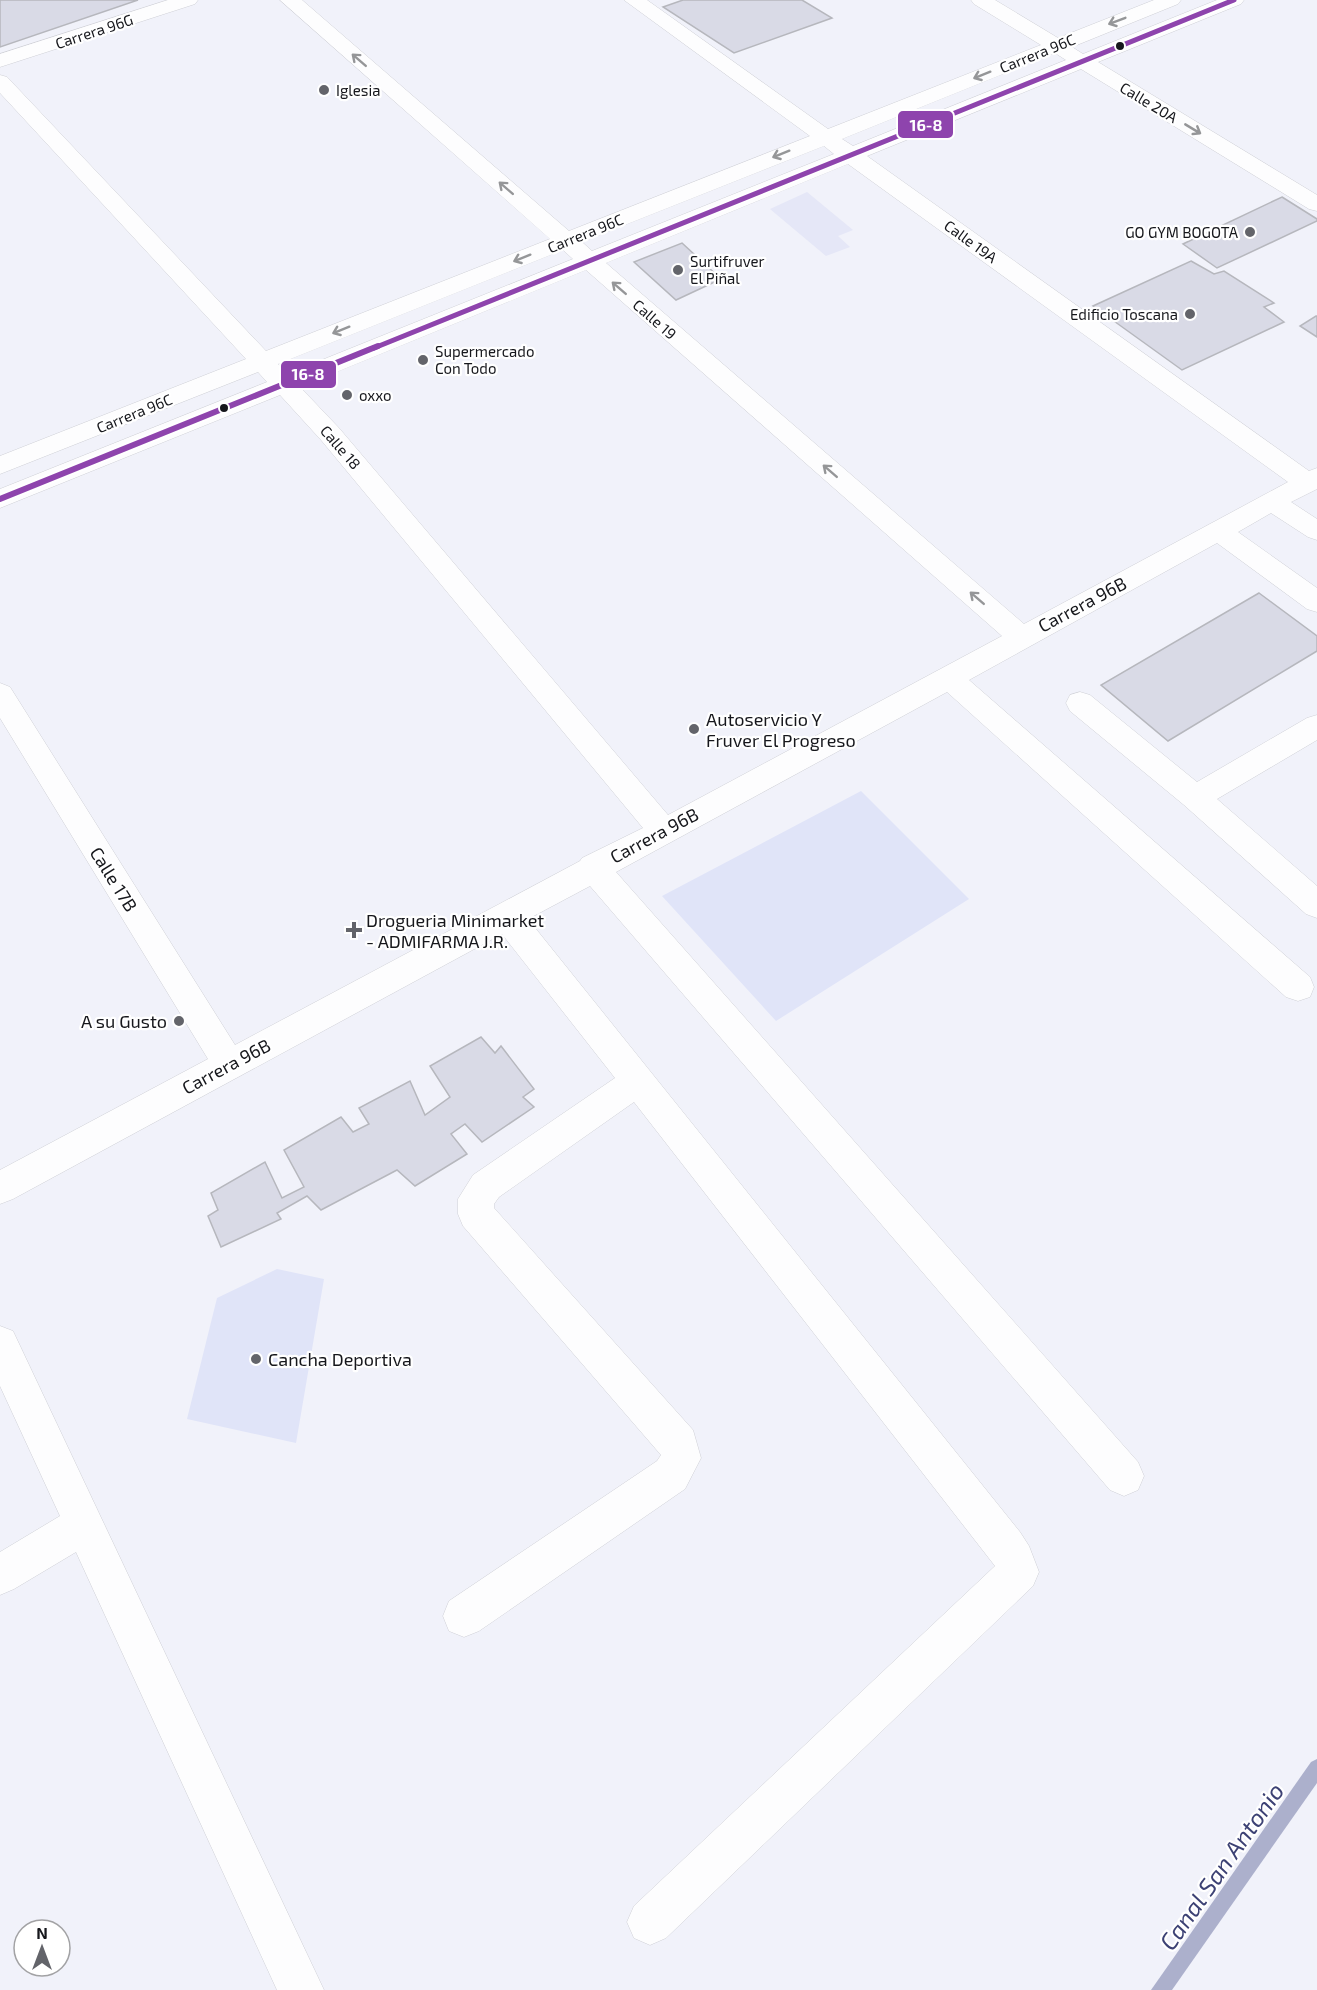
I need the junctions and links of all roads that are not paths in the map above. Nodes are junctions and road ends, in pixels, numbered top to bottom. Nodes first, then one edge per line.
1 (189, 0) edge
2 (290, 0) edge
3 (634, 0) edge
4 (981, 0) edge
5 (1171, 0) edge
6 (1234, 0) edge
7 (1056, 45) junction
8 (0, 61) edge
9 (1083, 62) junction
10 (0, 81) edge
11 (825, 137) junction
12 (851, 155) junction
13 (1317, 204) edge
14 (566, 241) junction
15 (589, 261) junction
16 (263, 361) junction
17 (284, 384) junction
18 (0, 466) edge
19 (1313, 480) edge
20 (0, 499) edge
21 (1272, 502) junction
22 (1219, 531) junction
23 (1317, 531) edge
24 (1317, 602) edge
25 (1021, 637) junction
26 (949, 678) junction
27 (0, 694) edge
28 (1080, 703) dead end
29 (1317, 726) edge
30 (1196, 797) junction
31 (663, 830) junction
32 (593, 867) junction
33 (1317, 905) edge
34 (506, 915) junction
35 (1298, 987) dead end
36 (229, 1064) junction
37 (637, 1081) junction
38 (0, 1188) edge
39 (0, 1344) edge
40 (1124, 1476) dead end
41 (84, 1524) junction
42 (0, 1575) edge
43 (464, 1616) dead end
44 (650, 1922) dead end
45 (301, 1990) edge

1 - 8 street, Carrera 96G
14 -> 2 street, Calle 19
3 - 11 street, Calle 19A
4 - 7 street, Calle 20A
5 -> 7 street, Carrera 96C
6 - 9 street, Carrera 96C
7 - 9 street, Calle 20A
7 -> 11 street, Carrera 96C
9 - 12 street, Carrera 96C
9 -> 13 street, Calle 20A
10 - 16 street, Calle 18
11 - 12 street, Calle 19A
11 -> 14 street, Carrera 96C
12 - 15 street, Carrera 96C
12 - 19 street, Calle 19A
14 - 15 street, Calle 19
14 -> 16 street, Carrera 96C
15 - 17 street, Carrera 96C
25 -> 15 street, Calle 19
16 - 17 street, Calle 18
16 - 18 street, Carrera 96C
17 - 20 street, Carrera 96C
17 - 31 street, Calle 18
19 - 21 street, Carrera 96B
21 - 22 street, Carrera 96B
21 - 23 street
22 - 24 street
22 - 25 street, Carrera 96B
25 - 26 street, Carrera 96B
26 - 31 street, Carrera 96B
26 - 35 street
27 - 36 street, Calle 17B
28 - 30 street
29 - 30 street
30 - 33 street
31 - 32 street, Carrera 96B
32 - 34 street, Carrera 96B
32 - 40 street
34 - 36 street, Carrera 96B
34 - 37 street
36 - 38 street, Carrera 96B
37 - 43 street
37 - 44 street
39 - 41 street
41 - 42 street
41 - 45 street

